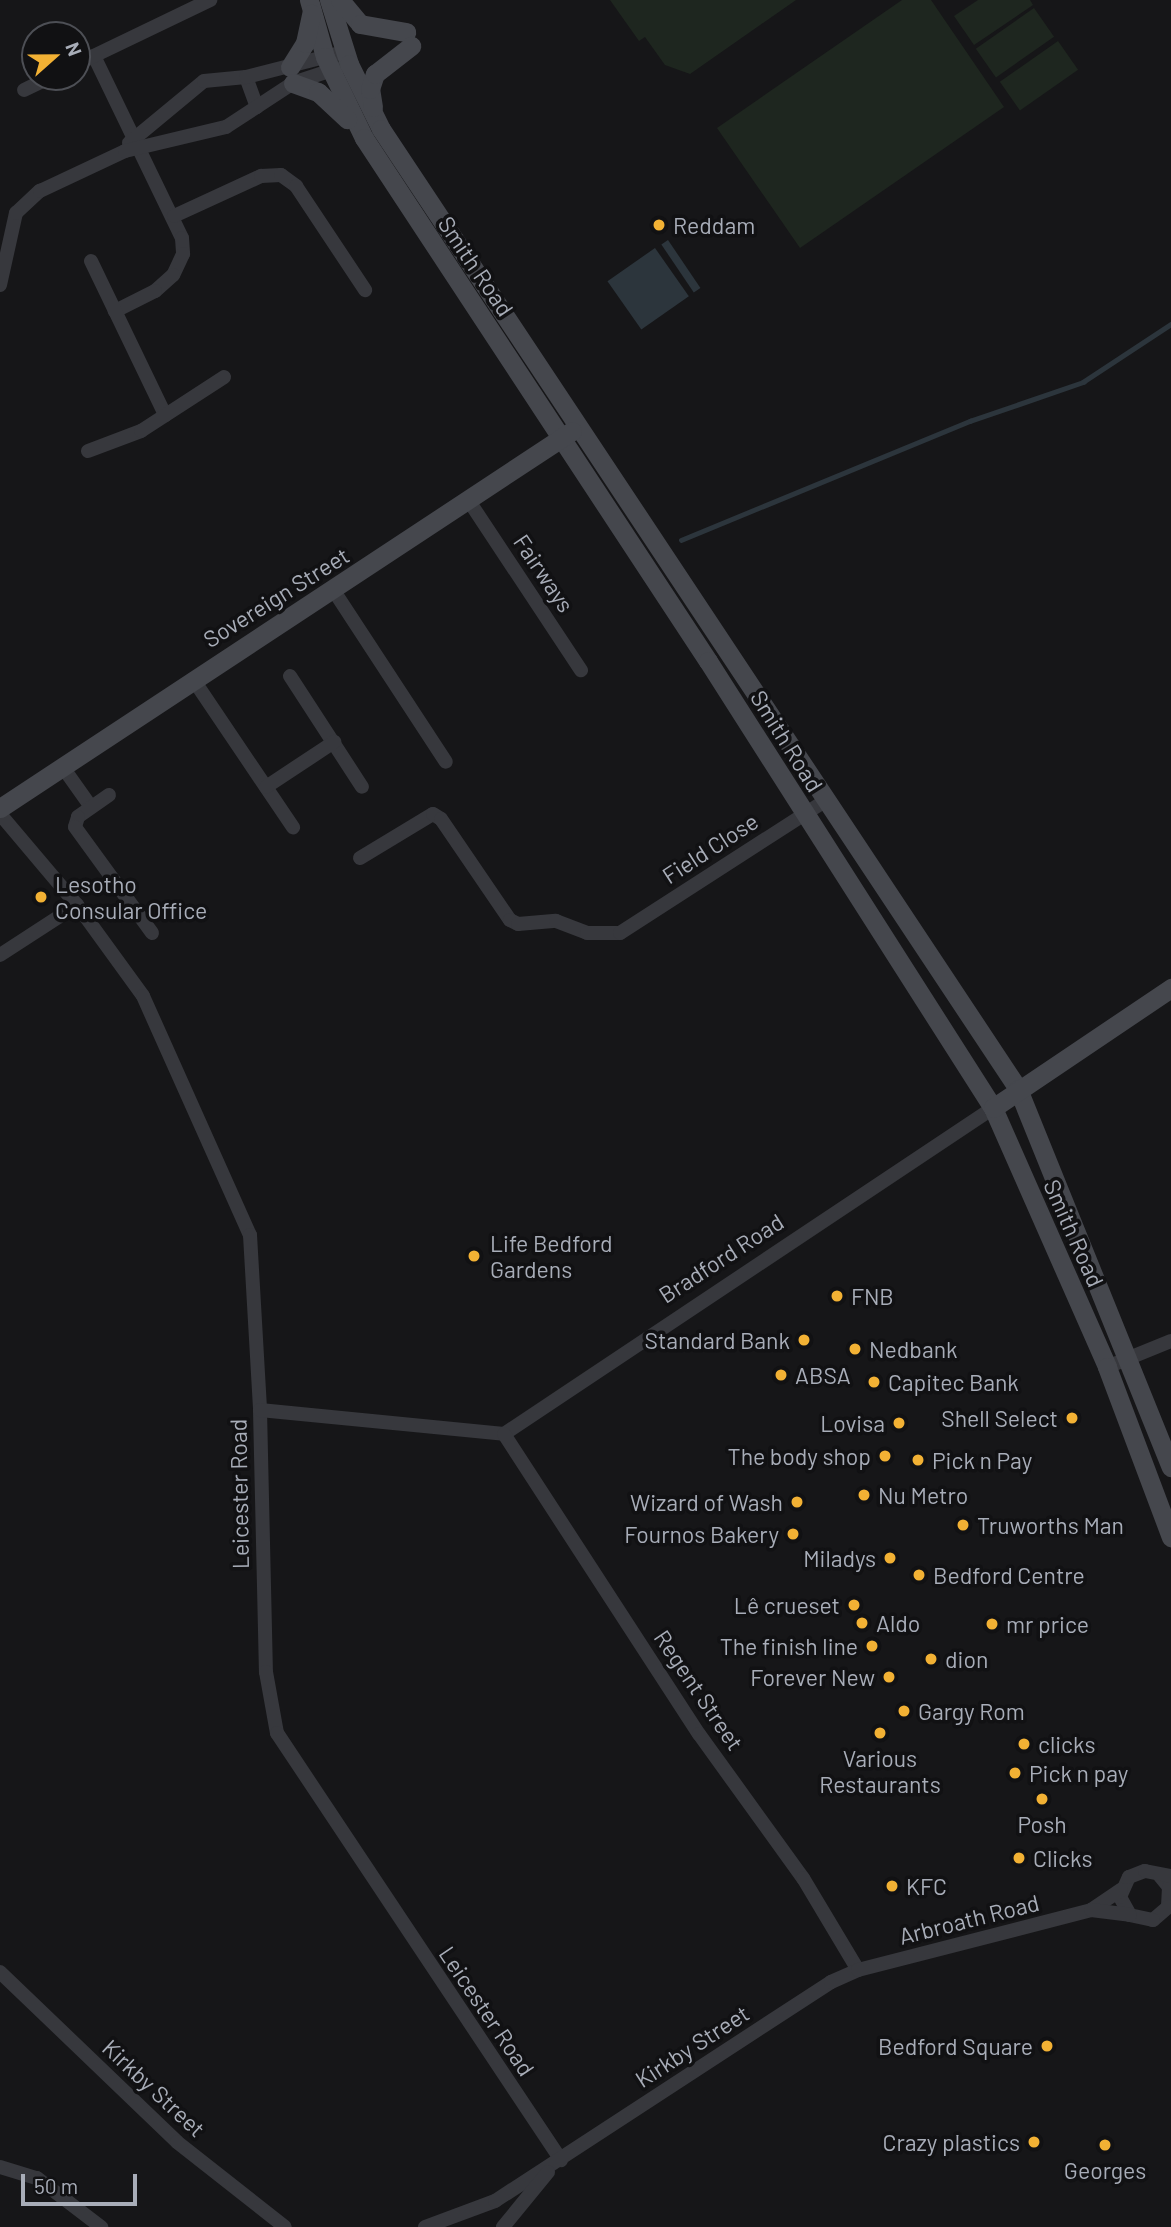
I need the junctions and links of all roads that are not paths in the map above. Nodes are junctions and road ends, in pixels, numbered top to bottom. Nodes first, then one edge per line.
1 (210, 0) edge
2 (329, 0) edge
3 (340, 0) edge
4 (310, 6) edge
5 (94, 56) junction
6 (91, 57) edge
7 (347, 58) junction
8 (327, 64) junction
9 (291, 75) junction
10 (246, 77) junction
11 (257, 107) junction
12 (375, 118) junction
13 (133, 135) junction
14 (364, 138) junction
15 (141, 150) junction
16 (125, 151) junction
17 (174, 216) junction
18 (91, 261) dead end
19 (0, 285) edge
20 (365, 290) dead end
21 (115, 311) junction
22 (224, 377) dead end
23 (164, 415) junction
24 (579, 427) junction
25 (562, 438) junction
26 (88, 451) dead end
27 (469, 501) junction
28 (334, 591) junction
29 (581, 670) dead end
30 (290, 676) dead end
31 (193, 679) junction
32 (334, 743) junction
33 (446, 762) dead end
34 (62, 766) junction
35 (266, 787) junction
36 (362, 787) dead end
37 (109, 795) dead end
38 (825, 801) junction
39 (91, 807) junction
40 (0, 808) edge
41 (0, 814) edge
42 (803, 815) junction
43 (293, 827) dead end
44 (360, 858) dead end
45 (77, 905) junction
46 (152, 933) dead end
47 (0, 955) edge
48 (1171, 988) edge
49 (1018, 1090) junction
50 (993, 1108) junction
51 (1171, 1341) edge
52 (1129, 1358) junction
53 (1107, 1367) junction
54 (260, 1410) junction
55 (504, 1434) junction
56 (1171, 1466) edge
57 (1171, 1537) edge
58 (1166, 1876) edge
59 (1121, 1890) junction
60 (1169, 1907) edge
61 (1091, 1910) junction
62 (1130, 1915) junction
63 (858, 1970) junction
64 (0, 1972) edge
65 (557, 2162) junction
66 (0, 2167) edge
67 (495, 2201) junction
68 (512, 2222) edge
69 (433, 2226) edge
70 (101, 2227) edge
71 (285, 2227) edge

1 - 5 street
2 - 7 main road, Smith Road
3 - 12 main road
4 - 8 main road, Smith Road
4 - 9 main road
5 - 6 street
5 - 13 street
7 - 8 street
7 - 12 main road, Smith Road
8 - 9 street
8 - 14 main road, Smith Road
9 - 10 street
9 - 11 street
9 - 14 main road
10 - 11 street
10 - 13 street
11 - 15 street
12 - 24 main road, Smith Road
13 - 15 street
13 - 16 street
14 - 25 main road, Smith Road
15 - 16 street
15 - 17 street
16 - 19 street
17 - 20 street
17 - 21 street
18 - 21 street
21 - 23 street
22 - 23 street
23 - 26 street
24 - 25 main road, Sovereign Street
24 - 38 main road, Smith Road
25 - 27 main road, Sovereign Street
25 - 42 main road, Smith Road
27 - 28 main road, Sovereign Street
27 - 29 street, Fairways
28 - 31 main road, Sovereign Street
28 - 33 street
30 - 32 street
31 - 34 main road, Sovereign Street
31 - 35 street
32 - 35 street
32 - 36 street
34 - 39 street
34 - 40 main road, Sovereign Street
35 - 43 street
37 - 39 street
38 - 42 street, Field Close
38 - 49 main road, Smith Road
39 - 46 street
41 - 45 street, Leicester Road
42 - 44 street, Field Close
42 - 50 main road, Smith Road
45 - 47 street
45 - 54 street, Leicester Road
48 - 49 main road, Bradford Road
49 - 50 main road, Bradford Road
49 - 52 main road, Smith Road
50 - 53 main road, Smith Road
50 - 55 street, Bradford Road
51 - 52 street
52 - 53 street
52 - 56 main road, Smith Road
53 - 57 main road, Smith Road
54 - 55 street
54 - 65 street, Leicester Road
55 - 63 street, Regent Street
58 - 59 street
58 - 60 street
59 - 61 street, Arbroath Road
59 - 62 street
60 - 62 street
61 - 62 street, Arbroath Road
61 - 63 street, Arbroath Road
63 - 65 street, Kirkby Street
64 - 71 street, Kirkby Street
65 - 67 street, Kirkby Street
65 - 68 street, Kirkby Street
66 - 70 street
67 - 68 street
67 - 69 street, Kirkby Street

